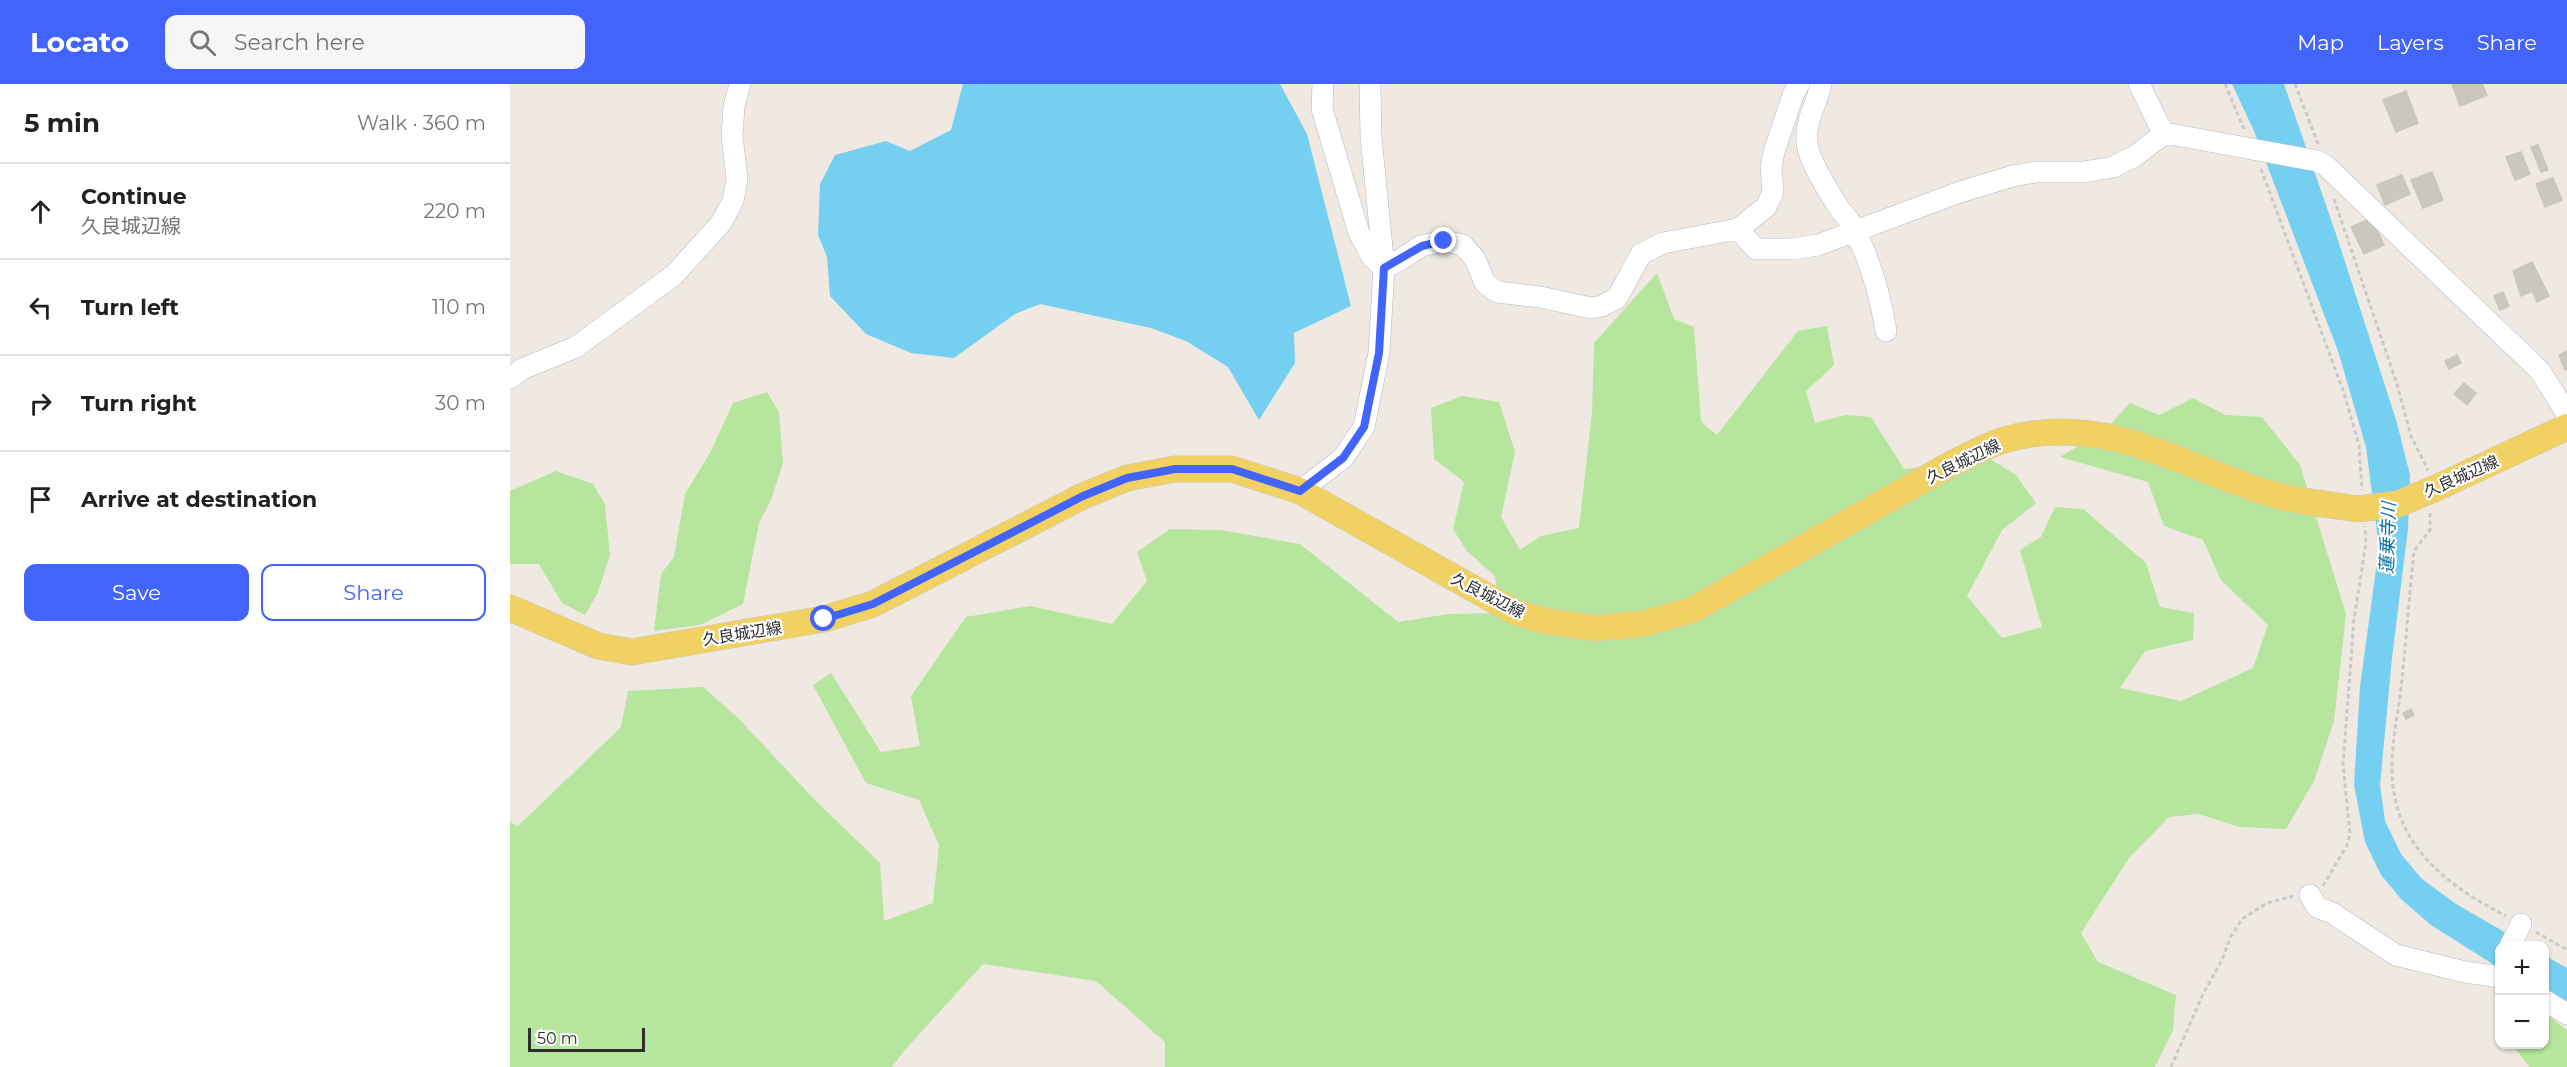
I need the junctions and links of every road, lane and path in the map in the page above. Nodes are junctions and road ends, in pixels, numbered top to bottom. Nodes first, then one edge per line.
1 (740, 84) edge
2 (1323, 84) edge
3 (1369, 84) edge
4 (1799, 84) edge
5 (1821, 84) edge
6 (2139, 84) edge
7 (2225, 84) edge
8 (2295, 84) edge
9 (2165, 132) junction
10 (2256, 150) junction
11 (2321, 163) junction
12 (1738, 229) junction
13 (1855, 232) junction
14 (1384, 268) junction
15 (1886, 331) dead end
16 (510, 378) edge
17 (2567, 414) edge
18 (2567, 427) edge
19 (1300, 491) junction
20 (2432, 492) junction
21 (2361, 510) junction
22 (510, 609) edge
23 (2310, 895) junction
24 (2517, 933) edge
25 (2567, 950) edge
26 (2495, 971) edge
27 (2549, 1003) edge
28 (2567, 1014) edge
29 (2171, 1067) edge

1 - 16 street
2 - 14 street
3 - 14 street
4 - 12 street
5 - 13 street
6 - 9 street
7 - 10 path
8 - 11 path
9 - 10 street
9 - 13 street
10 - 11 street
10 - 21 path
11 - 17 street
11 - 20 path
12 - 13 street
12 - 14 street
13 - 15 street
14 - 19 street
18 - 20 main road, 久良城辺線
19 - 21 main road, 久良城辺線
19 - 22 main road, 久良城辺線
20 - 21 main road, 久良城辺線, bridge
20 - 24 path
21 - 23 path
23 - 26 street
23 - 29 path
24 - 25 path
27 - 28 street

